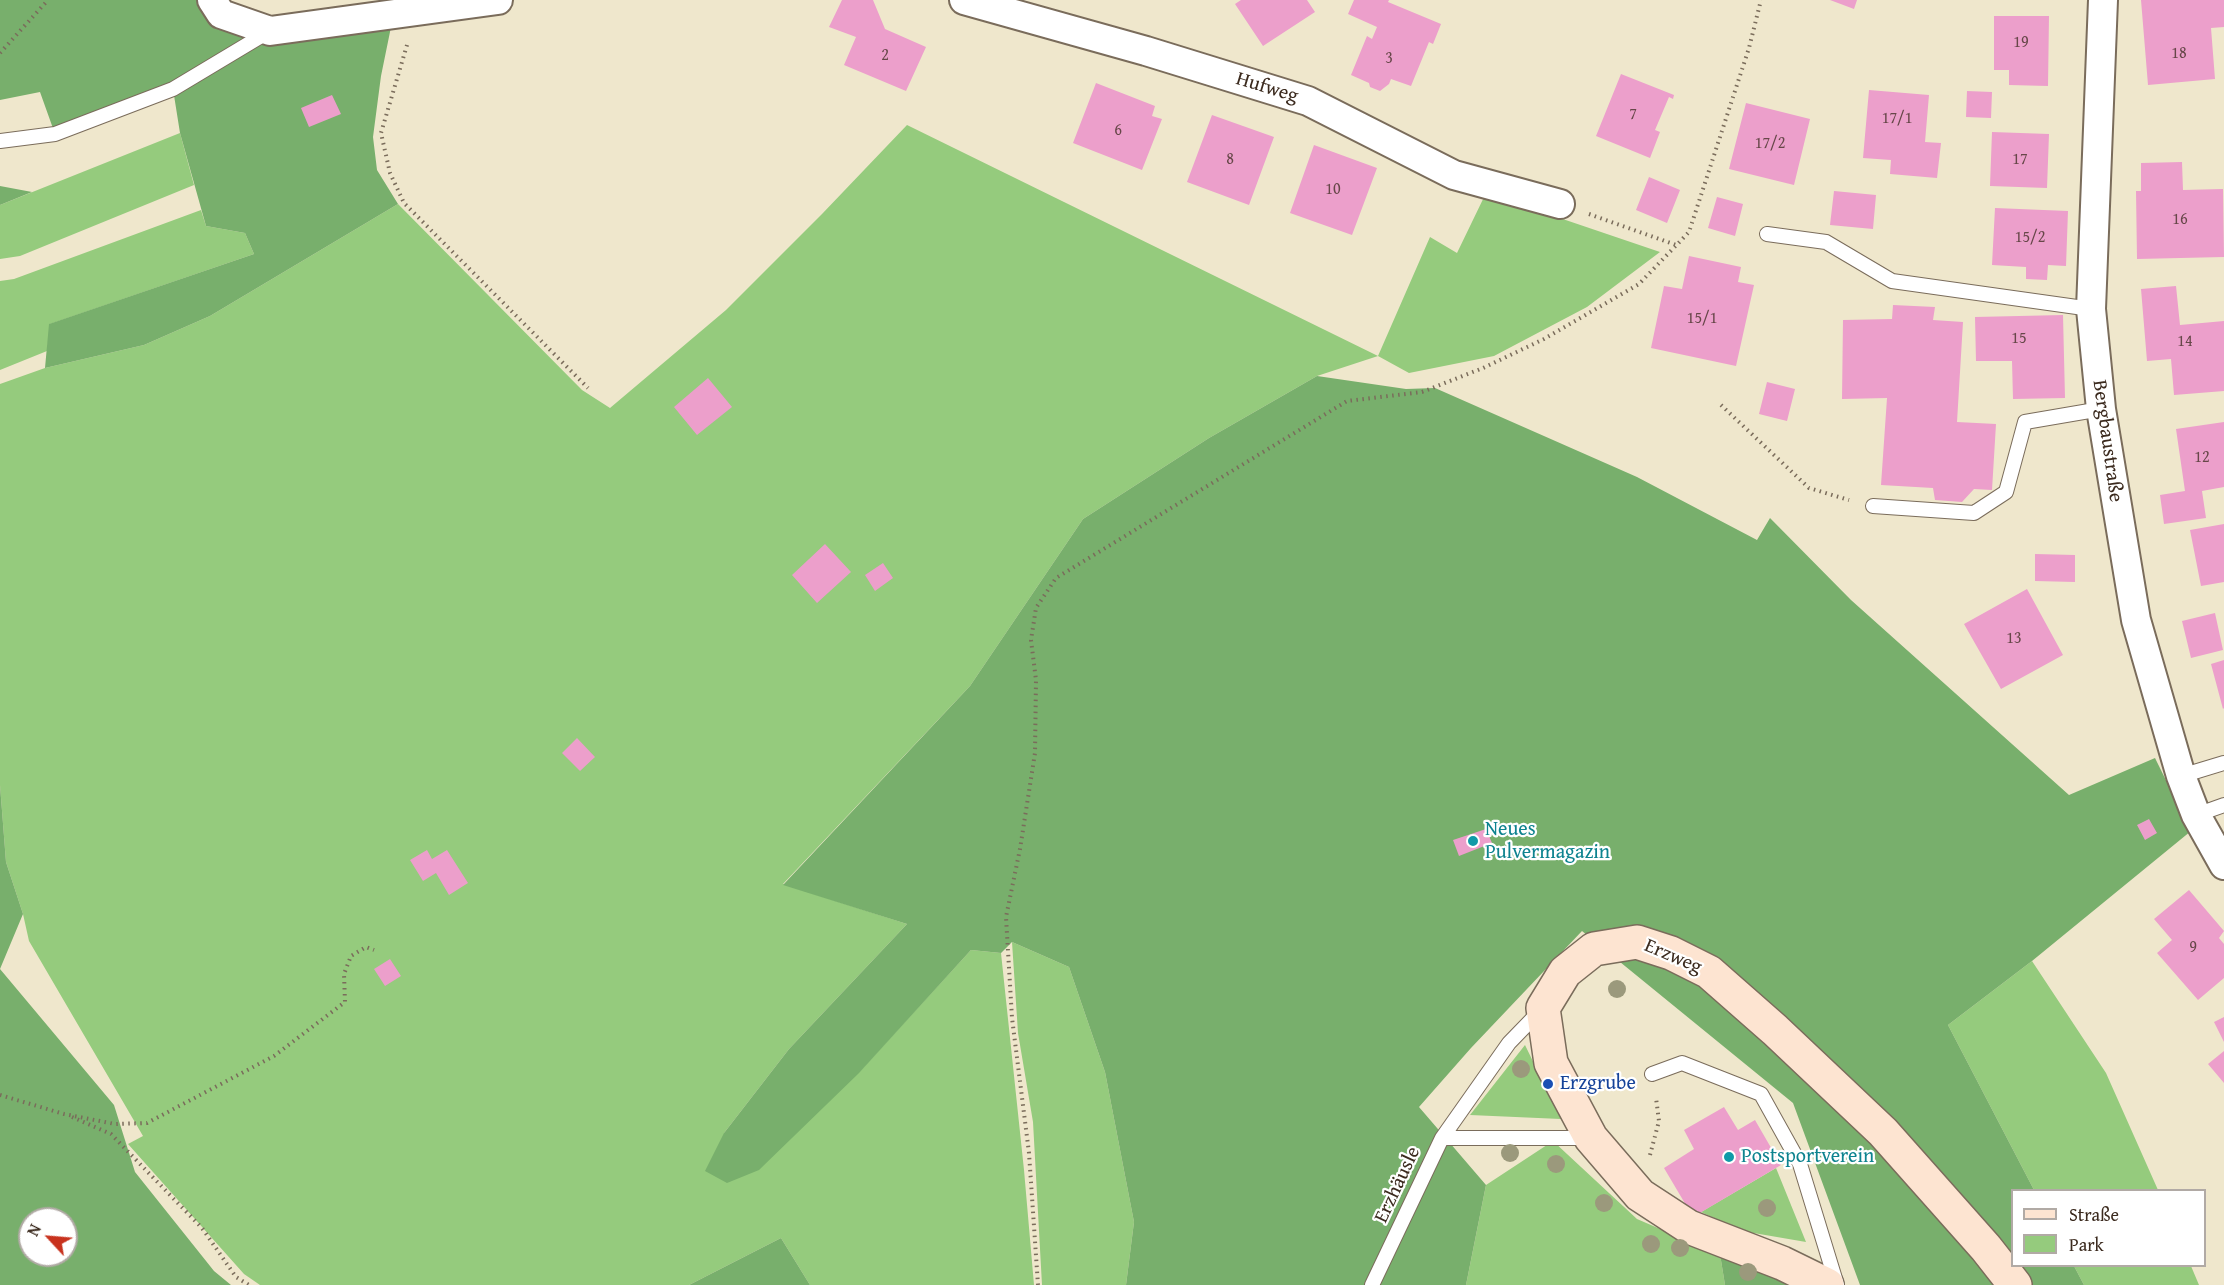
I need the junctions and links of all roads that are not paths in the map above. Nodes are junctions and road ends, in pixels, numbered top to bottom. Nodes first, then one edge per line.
1 (212, 0) edge
2 (498, 0) edge
3 (964, 0) edge
4 (2103, 0) edge
5 (270, 30) junction
6 (0, 141) edge
7 (1560, 204) road end
8 (1767, 234) dead end
9 (2091, 309) junction
10 (2101, 409) junction
11 (1873, 506) road end
12 (2224, 763) edge
13 (2181, 776) junction
14 (2224, 805) edge
15 (2196, 815) junction
16 (2224, 865) edge
17 (1543, 1008) junction
18 (1652, 1074) road end
19 (1442, 1138) junction
20 (1591, 1138) junction
21 (1372, 1285) edge
22 (1827, 1285) edge
23 (1838, 1285) edge
24 (2015, 1285) edge

1 - 5 street
2 - 5 street
3 - 7 street, Hufweg
4 - 9 street, Bergbaustraße
5 - 6 lane
8 - 9 lane
9 - 10 street, Bergbaustraße
10 - 11 lane
10 - 13 street, Bergbaustraße
12 - 13 lane
13 - 15 street, Bergbaustraße
14 - 15 lane
15 - 16 street, Bergbaustraße
17 - 19 lane
17 - 20 street
17 - 24 street, Erzweg
18 - 23 lane
19 - 20 lane, Erzhäusle
19 - 21 lane, Erzhäusle
20 - 22 street

